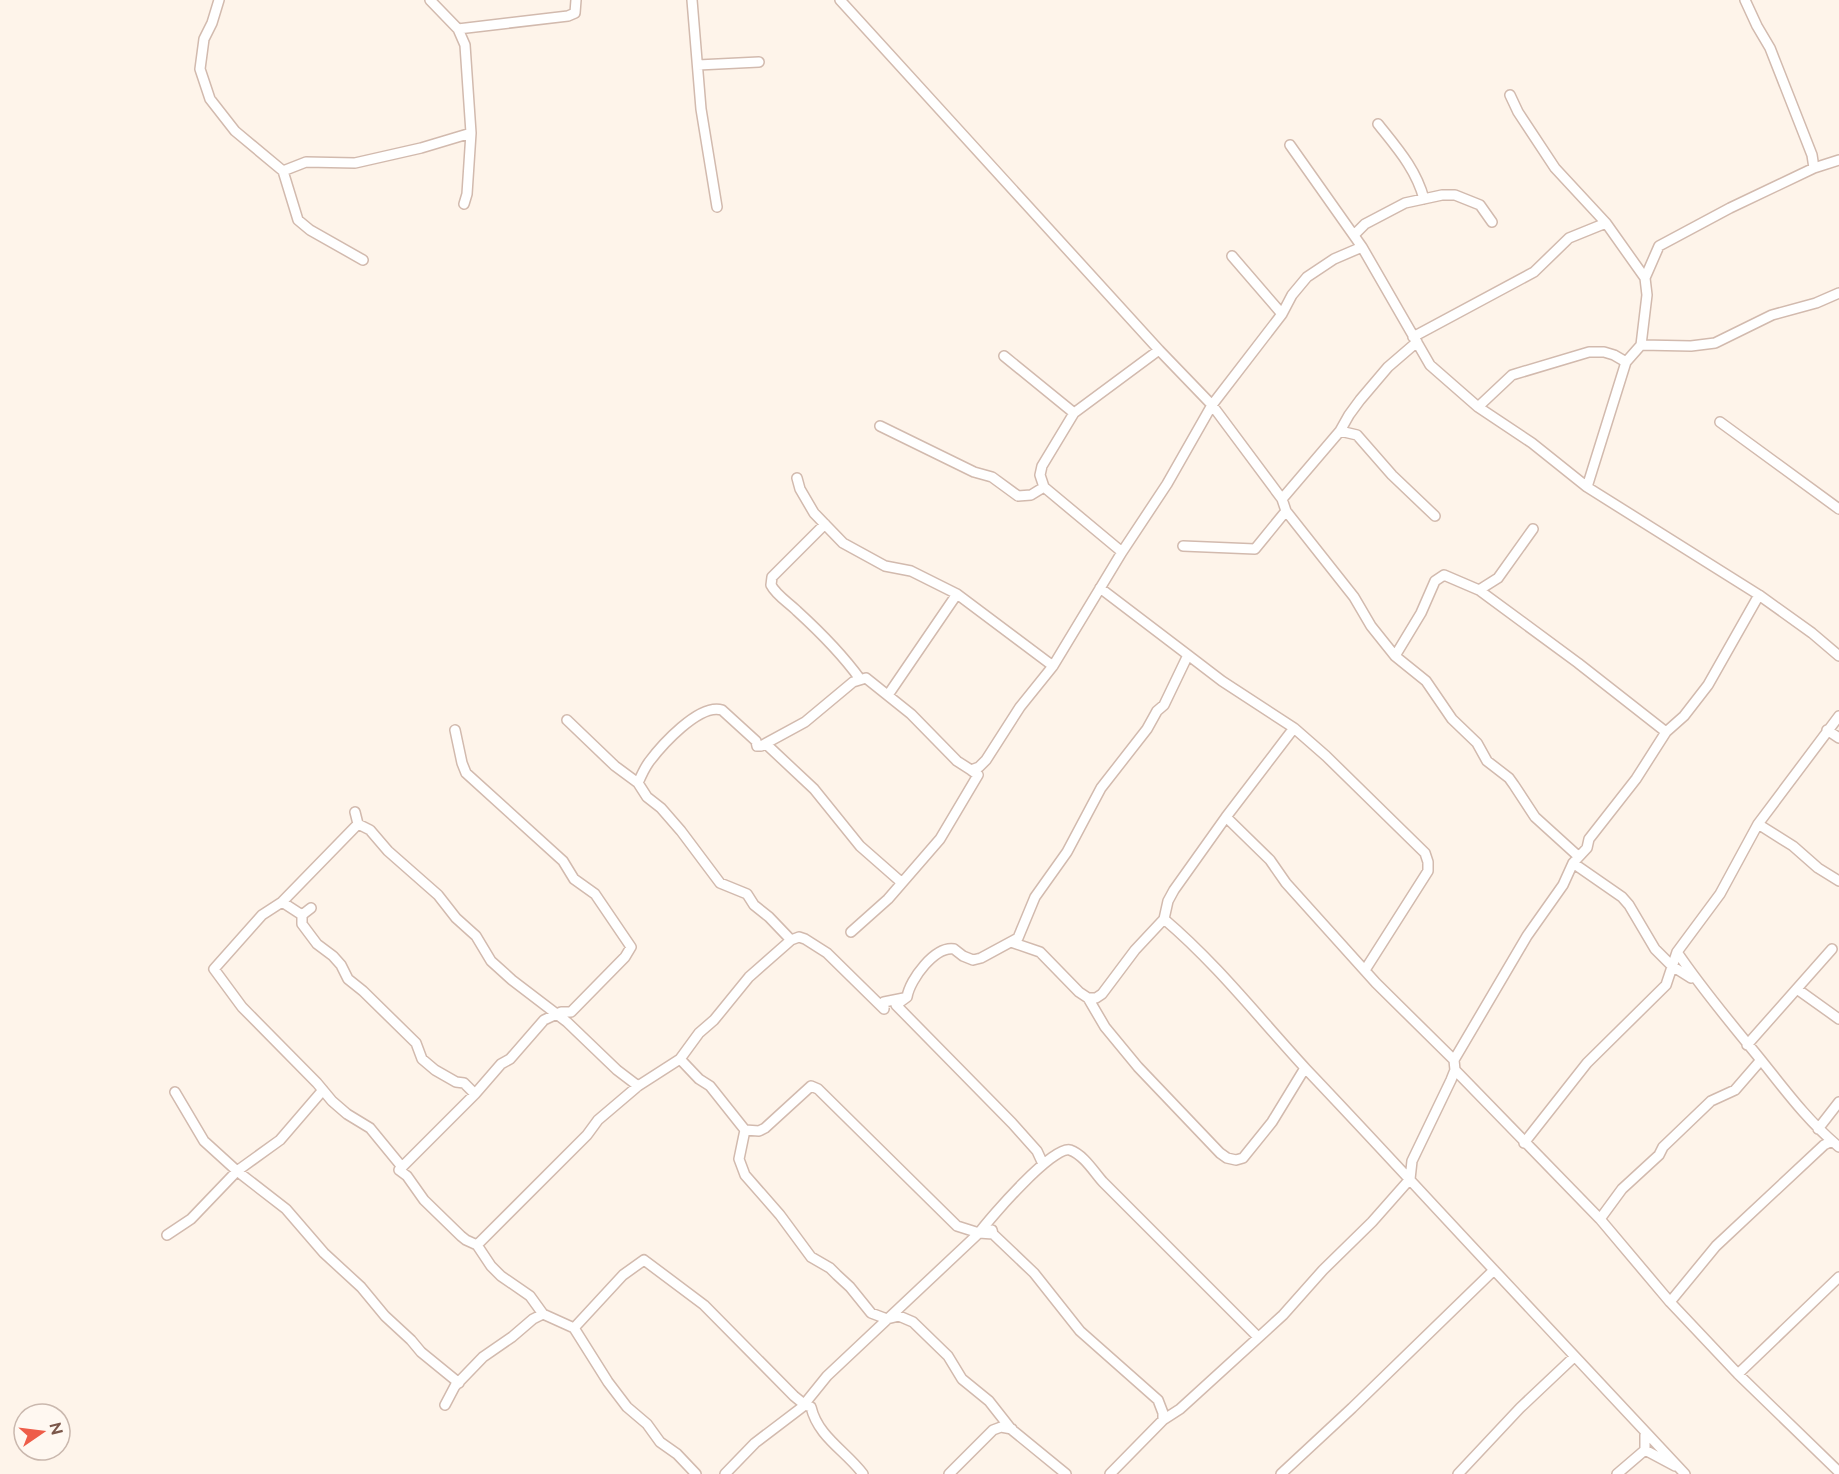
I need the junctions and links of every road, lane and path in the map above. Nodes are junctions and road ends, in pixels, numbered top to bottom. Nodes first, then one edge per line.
1 (219, 0) edge
2 (430, 0) edge
3 (576, 0) edge
4 (692, 0) edge
5 (840, 0) edge
6 (1745, 0) edge
7 (458, 29) junction
8 (759, 62) dead end
9 (698, 65) junction
10 (1510, 95) dead end
11 (1378, 124) dead end
12 (471, 133) junction
13 (1290, 145) dead end
14 (1839, 160) edge
15 (1814, 168) junction
16 (283, 171) junction
17 (1424, 199) junction
18 (464, 204) dead end
19 (717, 207) dead end
20 (1492, 222) dead end
21 (1606, 223) junction
22 (1354, 235) junction
23 (1362, 247) junction
24 (1232, 256) dead end
25 (363, 260) dead end
26 (1645, 278) junction
27 (1839, 293) edge
28 (1282, 314) junction
29 (1415, 340) junction
30 (1641, 345) junction
31 (1159, 350) junction
32 (1004, 356) dead end
33 (1626, 362) junction
34 (1212, 405) junction
35 (1478, 407) junction
36 (1074, 413) junction
37 (1720, 422) dead end
38 (880, 426) dead end
39 (1340, 431) junction
40 (797, 478) dead end
41 (1587, 487) junction
42 (1044, 488) junction
43 (1282, 499) junction
44 (1839, 509) edge
45 (1286, 511) junction
46 (1435, 516) dead end
47 (825, 524) junction
48 (1533, 529) dead end
49 (1183, 546) dead end
50 (1122, 552) junction
51 (1100, 588) junction
52 (1479, 590) junction
53 (957, 594) junction
54 (1759, 595) junction
55 (1188, 655) junction
56 (1395, 656) junction
57 (1839, 656) edge
58 (1053, 666) junction
59 (860, 679) junction
60 (888, 695) junction
61 (1839, 716) edge
62 (567, 720) dead end
63 (1294, 728) junction
64 (455, 730) dead end
65 (1827, 730) junction
66 (1666, 732) junction
67 (1839, 738) edge
68 (766, 744) junction
69 (971, 770) junction
70 (638, 783) junction
71 (355, 812) dead end
72 (1226, 817) junction
73 (358, 824) junction
74 (1758, 824) junction
75 (1576, 859) junction
76 (1839, 881) edge
77 (901, 882) junction
78 (282, 902) junction
79 (311, 908) dead end
80 (302, 915) junction
81 (1164, 919) junction
82 (851, 932) dead end
83 (791, 940) junction
84 (1011, 942) junction
85 (1832, 949) dead end
86 (1677, 952) junction
87 (1672, 966) junction
88 (1365, 970) junction
89 (1696, 980) junction
90 (1797, 989) junction
91 (907, 997) junction
92 (1089, 998) junction
93 (556, 1015) junction
94 (1839, 1019) edge
95 (1747, 1045) junction
96 (680, 1059) junction
97 (1454, 1060) junction
98 (1761, 1060) junction
99 (1305, 1068) junction
100 (1455, 1070) junction
101 (638, 1086) junction
102 (323, 1090) junction
103 (175, 1092) dead end
104 (475, 1094) junction
105 (1839, 1102) edge
106 (1818, 1129) junction
107 (745, 1130) junction
108 (1524, 1143) junction
109 (1835, 1144) edge
110 (1043, 1164) junction
111 (402, 1167) junction
112 (237, 1172) junction
113 (1410, 1179) junction
114 (989, 1219) junction
115 (1600, 1219) junction
116 (979, 1233) junction
117 (993, 1234) junction
118 (166, 1235) dead end
119 (477, 1245) junction
120 (1494, 1270) junction
121 (1839, 1277) edge
122 (1670, 1302) junction
123 (543, 1314) junction
124 (887, 1319) junction
125 (574, 1328) junction
126 (1258, 1337) junction
127 (1574, 1357) junction
128 (1738, 1374) junction
129 (459, 1383) junction
130 (807, 1404) junction
131 (445, 1406) dead end
132 (1163, 1420) junction
133 (1012, 1429) junction
134 (1651, 1436) junction
135 (1645, 1450) junction
136 (1682, 1471) edge
137 (1838, 1472) edge
138 (696, 1474) edge
139 (725, 1474) edge
140 (863, 1474) edge
141 (949, 1474) edge
142 (1065, 1474) edge
143 (1110, 1474) edge
144 (1281, 1474) edge
145 (1458, 1474) edge
146 (1617, 1474) edge

1 - 16 street
2 - 7 street
3 - 7 street
4 - 9 street
5 - 31 street
6 - 15 street
7 - 12 street
8 - 9 street
9 - 19 street
10 - 21 street
11 - 17 street
12 - 16 street
12 - 18 street
13 - 22 street
14 - 15 street
15 - 26 street
16 - 25 street
17 - 20 street
17 - 22 street
21 - 26 street
21 - 29 street
22 - 23 street
23 - 28 street
23 - 29 street
24 - 28 street
26 - 30 street
27 - 30 street
28 - 34 street
29 - 35 street
29 - 39 street
30 - 33 street
31 - 34 street
31 - 36 street
32 - 36 street
33 - 35 street
33 - 41 street
34 - 43 street
34 - 50 street
35 - 41 street
36 - 42 street
37 - 44 street
38 - 42 street
39 - 43 street
39 - 46 street
40 - 47 street
41 - 54 street
42 - 50 street
43 - 45 street
45 - 49 street
45 - 56 street
47 - 53 street
47 - 59 street
48 - 52 street
50 - 51 street
51 - 55 street
51 - 58 street
52 - 56 street
52 - 66 street
53 - 58 street
53 - 60 street
54 - 57 street
54 - 66 street
55 - 63 street
55 - 84 street
56 - 75 street
58 - 69 street
59 - 60 street
59 - 68 street
60 - 69 street
61 - 65 street
62 - 70 street
63 - 72 street
63 - 88 street
64 - 93 street
65 - 67 street
65 - 74 street
66 - 75 street
68 - 70 street
68 - 77 street
69 - 77 street
70 - 83 street
71 - 73 street
72 - 81 street
72 - 88 street
73 - 78 street
73 - 93 street
74 - 76 street
74 - 86 street
75 - 87 street
75 - 97 street
77 - 82 street
78 - 80 street
78 - 102 street
79 - 80 street
80 - 104 street
81 - 92 street
81 - 99 street
83 - 91 street
83 - 96 street
84 - 91 street
84 - 92 street
85 - 90 street
86 - 87 street
86 - 89 street
87 - 89 street
87 - 108 street
88 - 97 street
89 - 95 street
90 - 94 street
90 - 95 street
91 - 110 street
92 - 99 street
93 - 101 street
93 - 104 street
95 - 98 street
96 - 101 street
96 - 107 street
97 - 100 street
98 - 106 street
98 - 115 street
99 - 113 street
100 - 108 street
100 - 113 street
101 - 119 street
102 - 111 street
102 - 112 street
103 - 112 street
104 - 111 street
105 - 106 street
106 - 109 street
107 - 116 street
107 - 124 street
108 - 115 street
109 - 122 street
110 - 114 street
110 - 126 street
111 - 119 street
112 - 118 street
112 - 129 street
113 - 120 street
113 - 126 street
114 - 116 street
114 - 117 street
115 - 122 street
116 - 117 street
116 - 124 street
117 - 132 street
119 - 123 street
120 - 127 street
120 - 144 street
121 - 128 street
122 - 128 street
123 - 125 street
123 - 129 street
124 - 130 street
124 - 133 street
125 - 130 street
125 - 138 street
126 - 132 street
127 - 134 street
127 - 145 street
128 - 137 street
129 - 131 street
130 - 139 street
130 - 140 street
132 - 143 street
133 - 141 street
133 - 142 street
134 - 135 street
134 - 136 street
135 - 136 street
135 - 146 street

